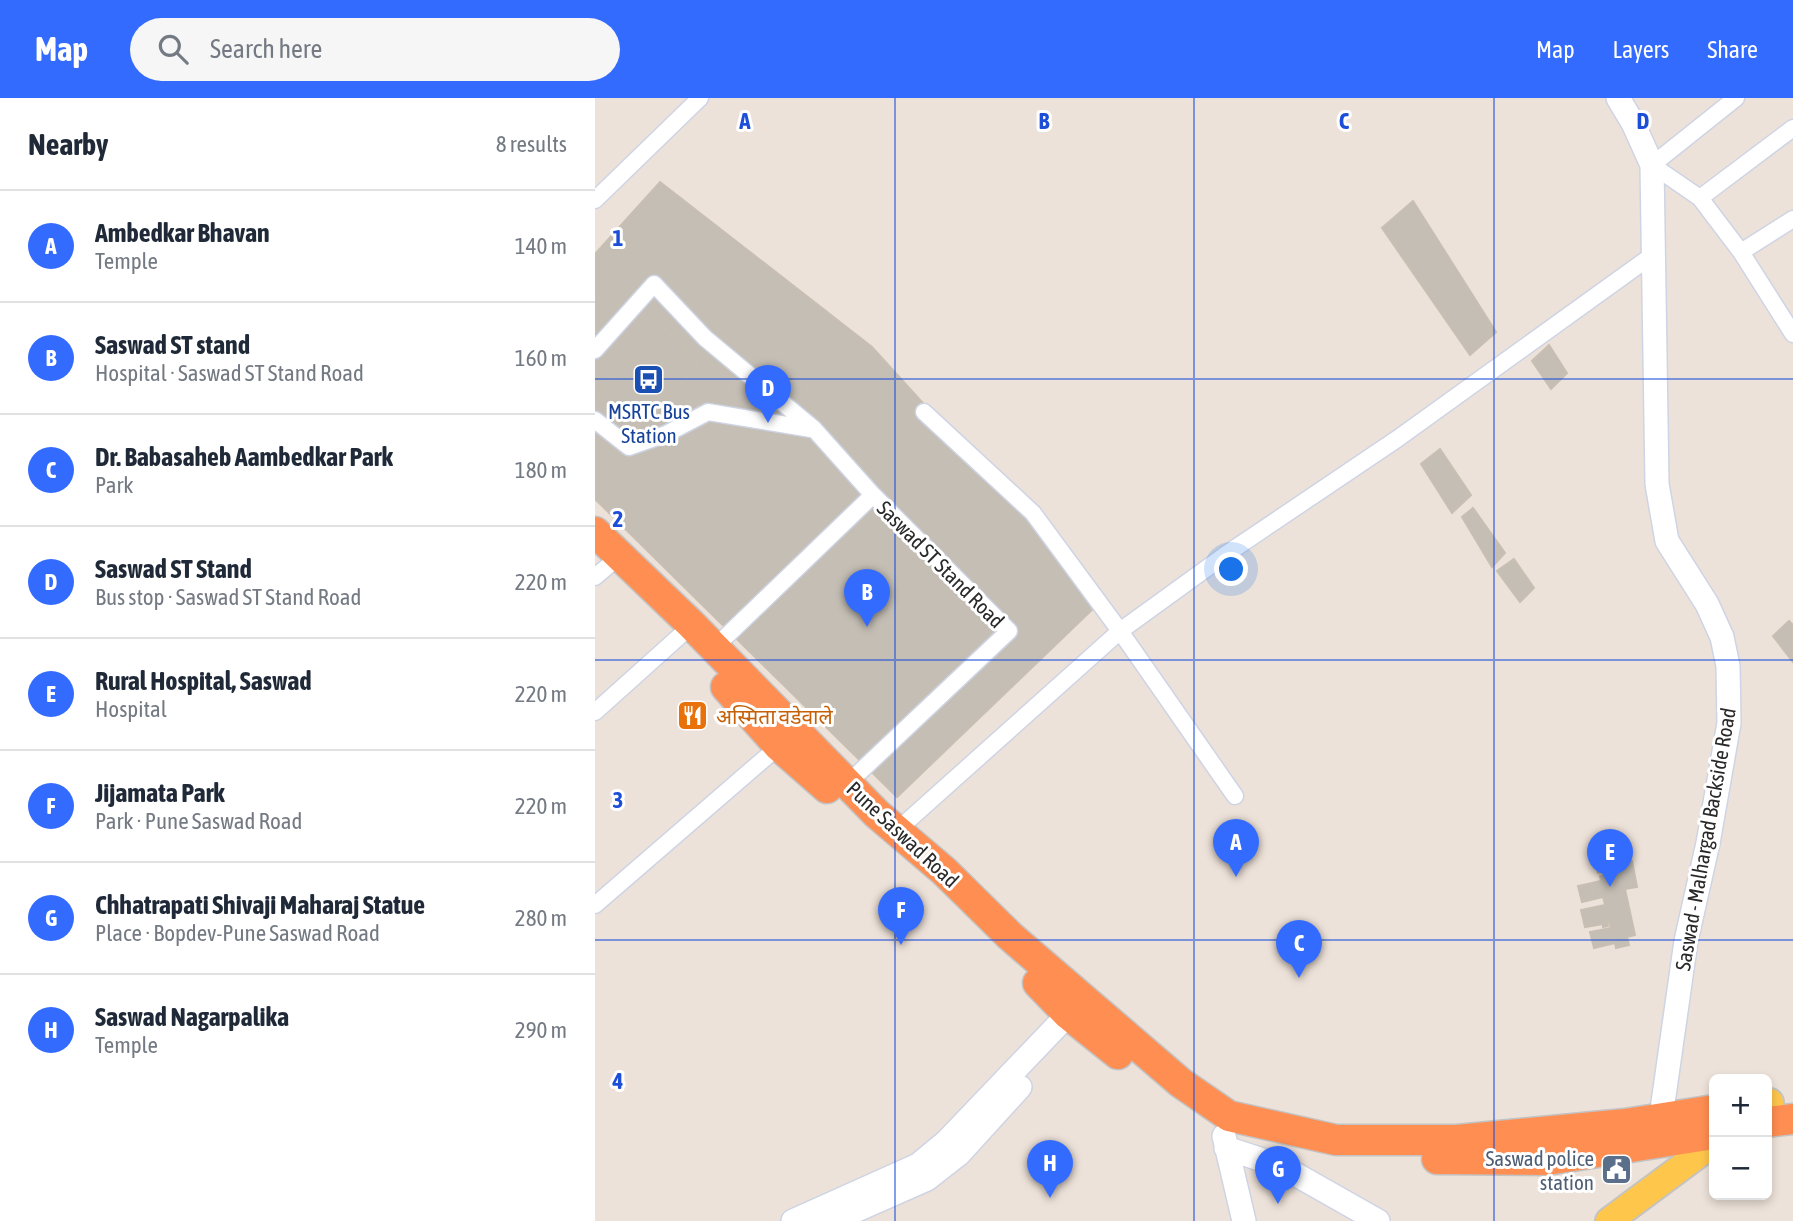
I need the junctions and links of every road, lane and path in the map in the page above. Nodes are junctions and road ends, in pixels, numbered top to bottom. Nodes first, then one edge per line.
1 (700, 98) edge
2 (1618, 98) edge
3 (1736, 98) edge
4 (1793, 128) edge
5 (1652, 165) junction
6 (1700, 198) junction
7 (595, 200) edge
8 (1793, 219) edge
9 (1741, 252) junction
10 (1654, 254) junction
11 (1793, 334) edge
12 (595, 351) edge
13 (924, 412) dead end
14 (595, 420) edge
15 (814, 429) junction
16 (873, 495) junction
17 (595, 532) edge
18 (599, 565) edge
19 (686, 630) junction
20 (1121, 631) junction
21 (714, 648) junction
22 (595, 712) edge
23 (779, 746) junction
24 (847, 783) junction
25 (1235, 796) dead end
26 (892, 836) junction
27 (598, 897) edge
28 (1081, 1011) junction
29 (1709, 1112) edge
30 (1659, 1130) junction
31 (1226, 1132) junction
32 (1709, 1134) edge
33 (1709, 1147) edge
34 (1709, 1165) edge
35 (926, 1169) junction
36 (1321, 1196) junction
37 (793, 1221) edge
38 (832, 1221) edge
39 (1244, 1221) edge
40 (1352, 1221) edge
41 (1378, 1221) edge
42 (1609, 1221) edge
43 (1633, 1221) edge

1 - 7 street
2 - 5 street, Saswad - Malhargad Backside Road
3 - 5 street
4 - 6 street
5 - 6 street
5 - 10 street, Saswad - Malhargad Backside Road
6 - 9 street
8 - 9 street
9 - 11 street
10 - 20 street
10 - 30 street, Saswad - Malhargad Backside Road
12 - 15 street
13 - 20 street
14 - 15 street
15 - 16 street
16 - 21 street, Saswad ST Stand Road
16 - 24 street, Saswad ST Stand Road
17 - 19 highway, Pune Saswad Road
18 - 19 highway, Pune Saswad Road
19 - 21 highway, Pune Saswad Road
19 - 22 street
19 - 23 highway
20 - 25 street
20 - 26 street
21 - 24 highway, Pune Saswad Road
23 - 26 highway
23 - 27 street
24 - 26 highway, Pune Saswad Road
26 - 28 highway
28 - 31 highway
28 - 35 street
29 - 30 highway
30 - 31 highway
30 - 31 highway
30 - 32 highway
31 - 36 street
31 - 39 street
33 - 42 main road
34 - 43 main road
35 - 37 street
35 - 38 street
36 - 40 street
36 - 41 street

